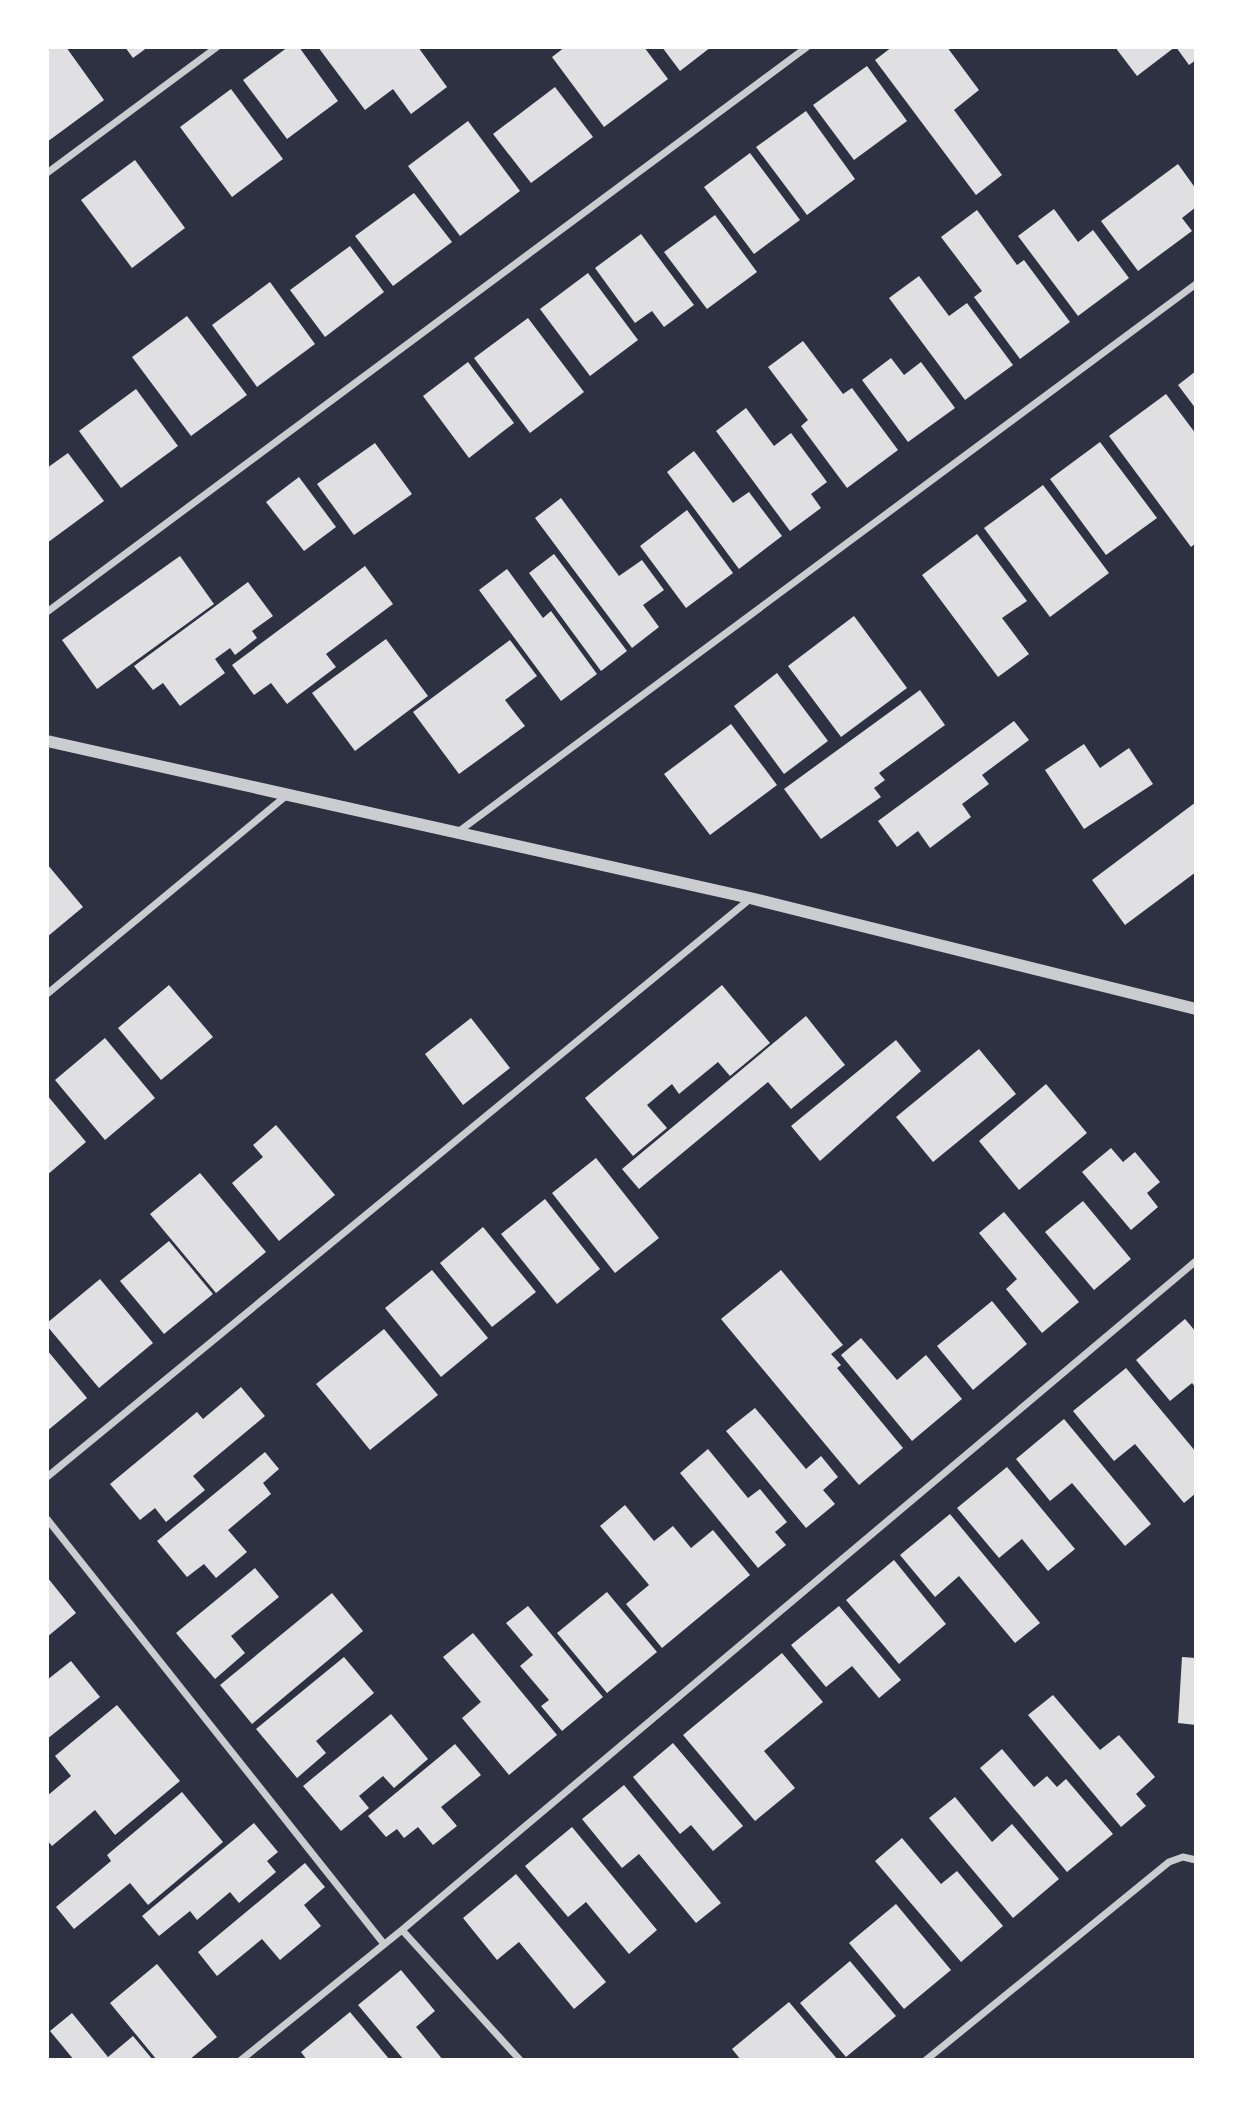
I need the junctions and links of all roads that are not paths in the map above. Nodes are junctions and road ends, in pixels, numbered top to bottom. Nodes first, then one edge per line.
1 (217, 47) edge
2 (807, 47) edge
3 (47, 173) edge
4 (1196, 284) edge
5 (47, 612) edge
6 (47, 741) edge
7 (288, 794) junction
8 (458, 832) junction
9 (750, 898) junction
10 (47, 993) edge
11 (1196, 1009) edge
12 (1196, 1261) edge
13 (47, 1477) edge
14 (47, 1519) edge
15 (1196, 1860) edge
16 (402, 1930) junction
17 (384, 1944) junction
18 (241, 2060) edge
19 (520, 2060) edge
20 (926, 2060) edge

1 - 3 street
2 - 5 street
4 - 8 street
6 - 7 street
7 - 8 street
7 - 10 street
8 - 9 street
9 - 11 street
9 - 13 street
12 - 16 street
14 - 17 street
15 - 20 street
16 - 17 street
16 - 19 street
17 - 18 street

